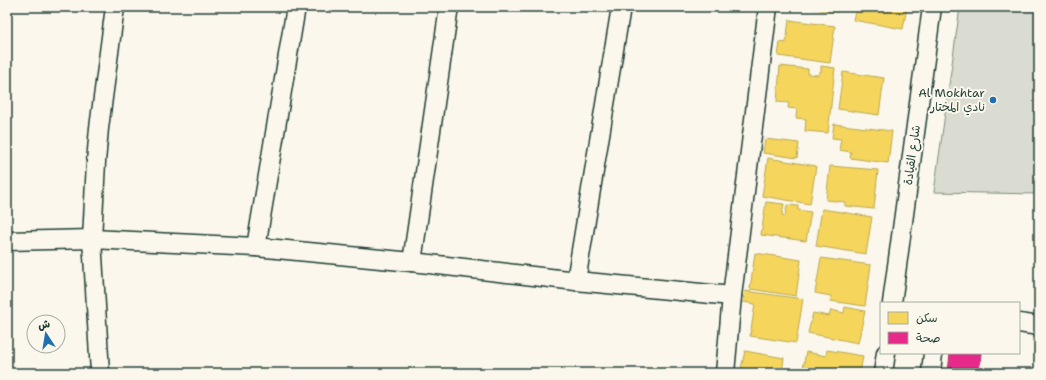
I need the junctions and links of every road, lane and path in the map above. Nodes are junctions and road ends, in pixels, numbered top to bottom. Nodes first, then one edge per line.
1 (115, 7) edge
2 (296, 7) edge
3 (449, 7) edge
4 (621, 7) edge
5 (768, 7) edge
6 (932, 7) edge
7 (92, 239) junction
8 (7, 241) edge
9 (256, 247) junction
10 (412, 262) junction
11 (576, 281) junction
12 (732, 296) junction
13 (892, 302) edge
14 (1020, 322) edge
15 (1039, 326) edge
16 (886, 354) edge
17 (933, 354) edge
18 (100, 373) edge
19 (725, 373) edge
20 (883, 373) edge
21 (931, 373) edge

1 - 7 street
2 - 9 street
3 - 10 street
4 - 11 street
5 - 12 street
6 - 13 street, شارع القيادة
7 - 8 street
7 - 9 street
7 - 18 street
9 - 10 street
10 - 11 street
11 - 12 street
12 - 19 street
14 - 15 street
16 - 20 street
17 - 21 street

